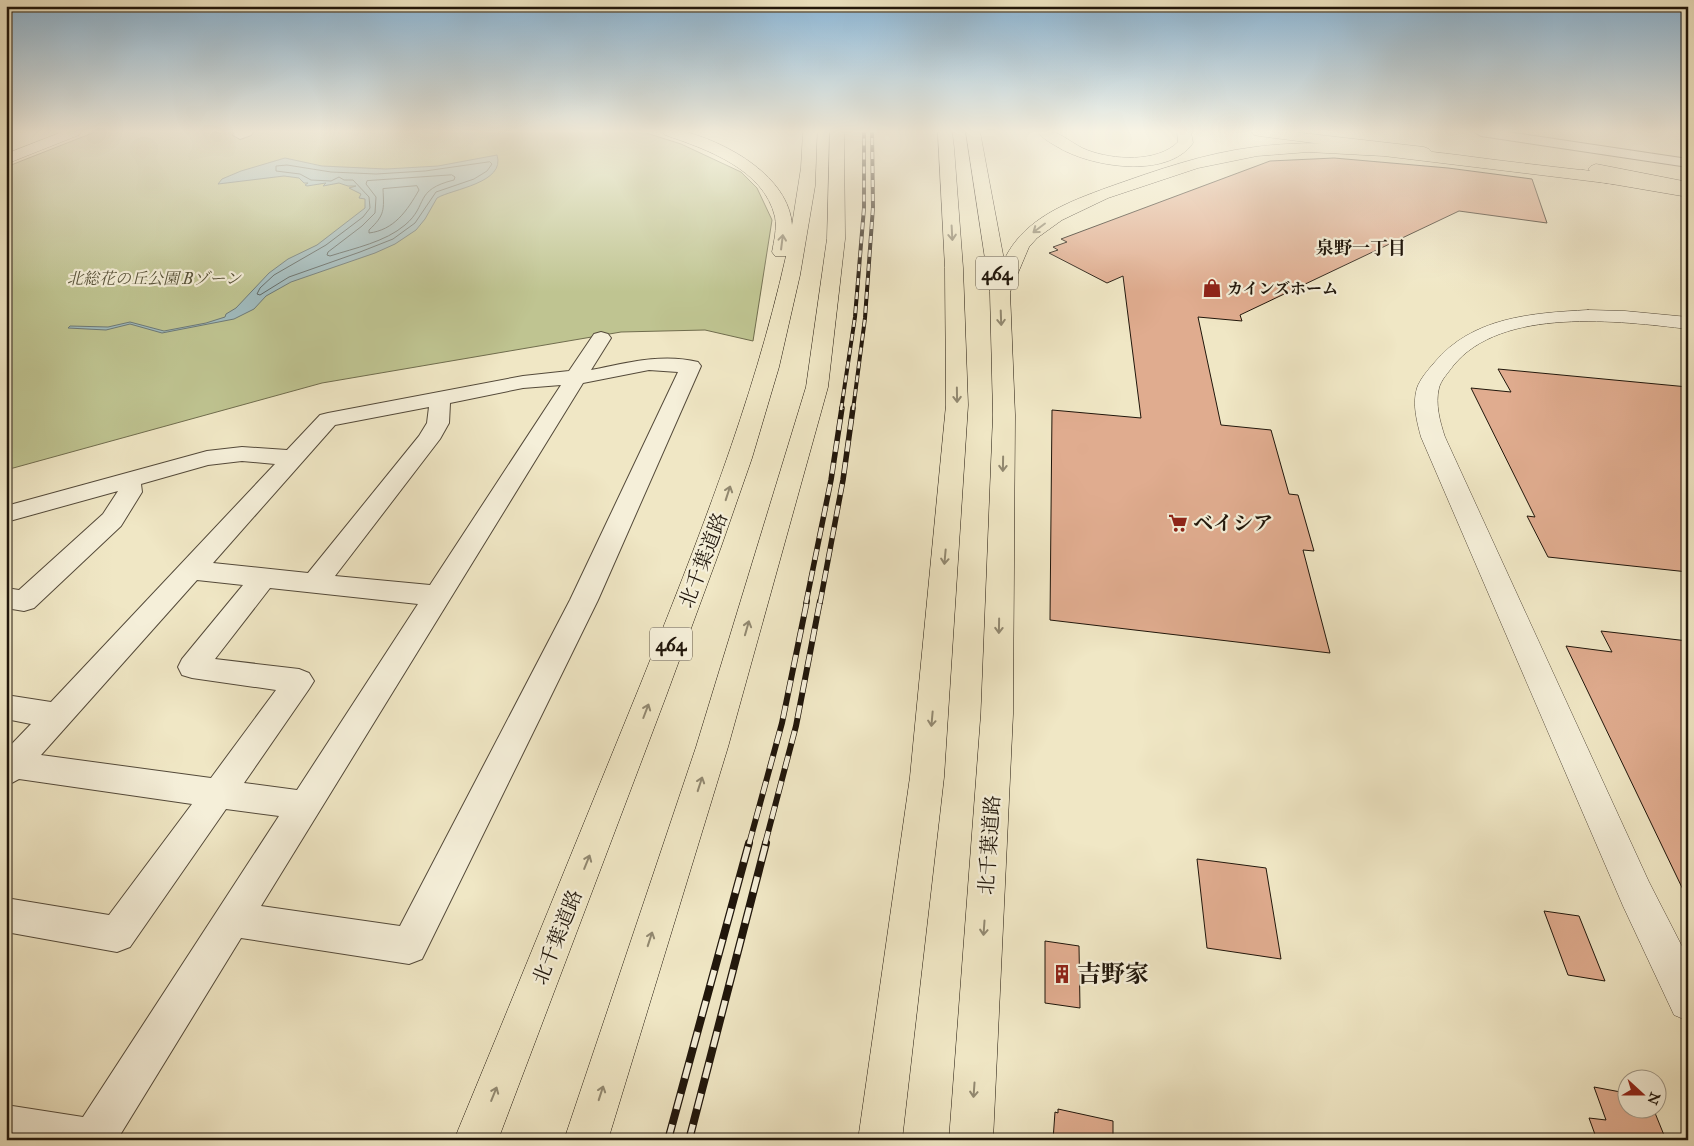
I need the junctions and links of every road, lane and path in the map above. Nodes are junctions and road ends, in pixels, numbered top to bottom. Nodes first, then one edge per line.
1 (767, 185) edge
2 (806, 185) edge
3 (837, 185) edge
4 (949, 185) edge
5 (983, 185) edge
6 (1129, 185) edge
7 (1648, 185) edge
8 (1688, 192) edge
9 (1000, 292) junction
10 (1688, 323) edge
11 (601, 338) dead end
12 (576, 377) junction
13 (766, 378) junction
14 (440, 399) junction
15 (293, 458) junction
16 (129, 480) junction
17 (6, 514) edge
18 (193, 570) junction
19 (264, 578) junction
20 (315, 582) junction
21 (438, 596) junction
22 (6, 598) edge
23 (6, 707) edge
24 (58, 716) junction
25 (10, 768) edge
26 (220, 793) junction
27 (304, 805) junction
28 (6, 915) edge
29 (233, 919) junction
30 (1688, 1001) edge
31 (6, 1126) edge
32 (93, 1140) edge
33 (476, 1140) edge
34 (586, 1140) edge
35 (880, 1140) edge
36 (971, 1140) edge

13 -> 1 main road
2 - 13 main road, 北千葉道路 / 464
34 -> 3 main road
4 -> 35 main road, 464
5 - 9 main road, 北千葉道路 / 464
6 -> 9 main road
7 - 8 main road
9 -> 36 main road, 北千葉道路 / 464
10 - 30 street
11 - 12 street
12 - 14 street
12 - 21 street
12 - 29 street
33 -> 13 main road, 北千葉道路 / 464
14 - 15 street
14 - 20 street
15 - 16 street
15 - 18 street
16 - 17 street
16 - 22 street
18 - 19 street
18 - 24 street
19 - 20 street
19 - 26 street
20 - 21 street
21 - 27 street
23 - 24 street
24 - 25 street
25 - 26 street
26 - 27 street
26 - 28 street
27 - 29 street
29 - 32 street
31 - 32 street

